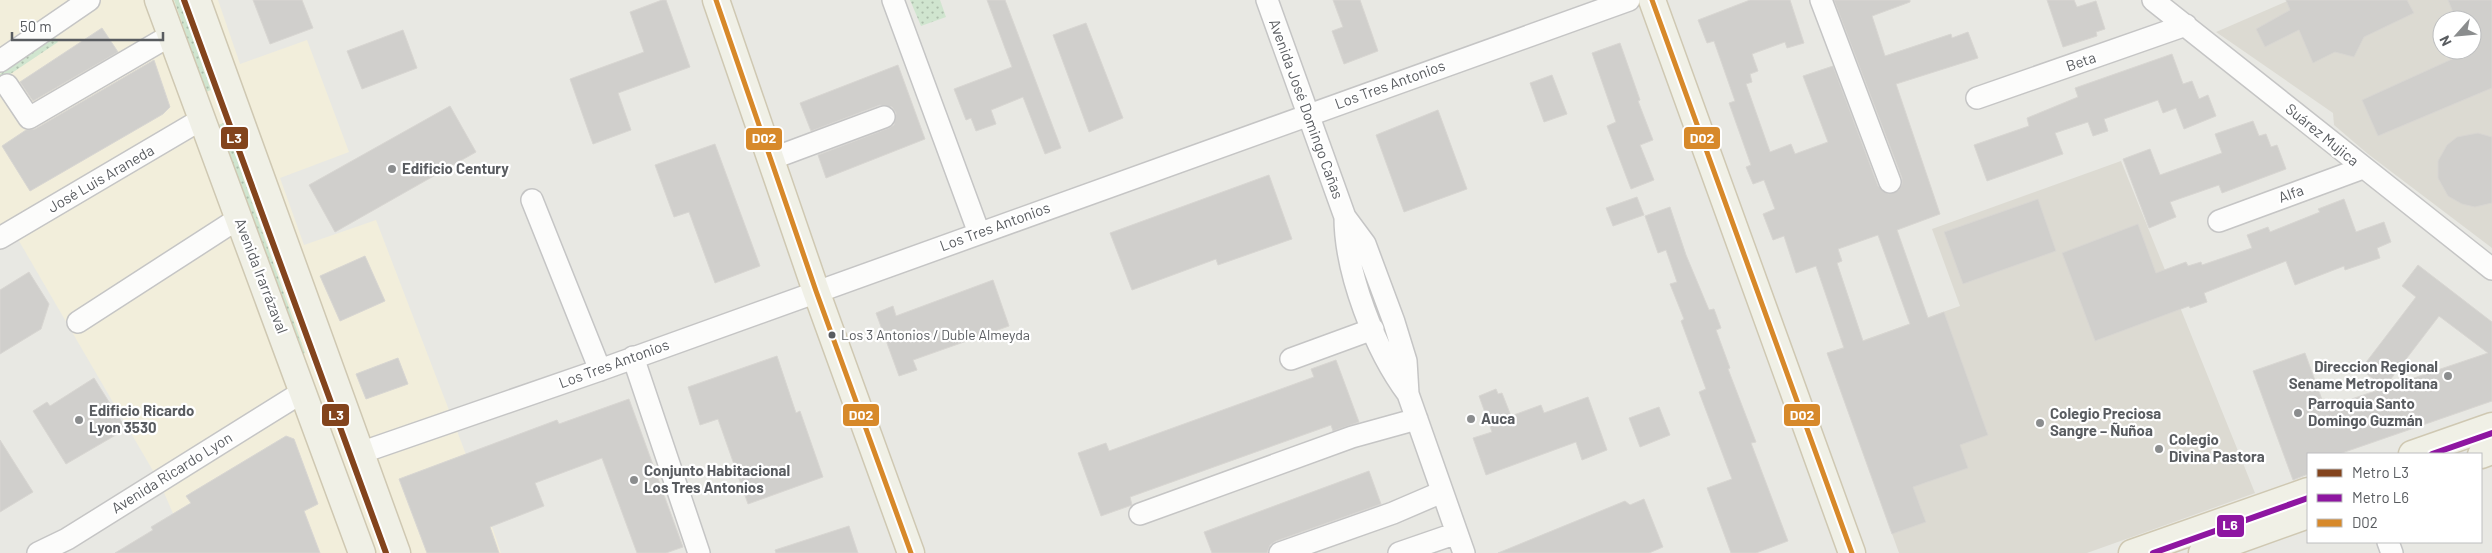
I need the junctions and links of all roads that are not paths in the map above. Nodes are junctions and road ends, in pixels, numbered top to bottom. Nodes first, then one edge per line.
1 (89, 0) edge
2 (158, 0) edge
3 (196, 0) edge
4 (716, 0) edge
5 (892, 0) edge
6 (1267, 0) edge
7 (1628, 0) edge
8 (1652, 0) edge
9 (1821, 0) edge
10 (2153, 0) edge
11 (2186, 25) junction
12 (171, 35) junction
13 (0, 61) edge
14 (7, 85) dead end
15 (1977, 98) dead end
16 (1308, 114) junction
17 (884, 118) dead end
18 (202, 119) junction
19 (771, 160) junction
20 (2363, 168) junction
21 (1890, 182) dead end
22 (532, 200) dead end
23 (1346, 217) junction
24 (239, 218) junction
25 (2219, 221) dead end
26 (979, 233) junction
27 (0, 238) edge
28 (2492, 269) edge
29 (816, 291) junction
30 (78, 322) dead end
31 (1373, 329) junction
32 (633, 358) junction
33 (1291, 359) dead end
34 (600, 370) junction
35 (304, 392) junction
36 (1408, 394) junction
37 (345, 411) junction
38 (1417, 419) junction
39 (2492, 426) edge
40 (360, 453) junction
41 (2415, 453) edge
42 (2307, 491) edge
43 (1442, 492) junction
44 (1140, 514) dead end
45 (2307, 516) edge
46 (1457, 533) junction
47 (38, 553) edge
48 (362, 553) edge
49 (397, 553) edge
50 (699, 553) edge
51 (911, 553) edge
52 (1280, 553) edge
53 (1399, 553) edge
54 (1464, 553) edge
55 (1852, 553) edge
56 (2132, 553) edge
57 (2202, 553) edge

1 - 13 street
2 - 12 main road, Avenida Irarrázaval
3 - 37 main road
4 - 19 main road
5 - 26 street
6 - 16 street, Avenida José Domingo Cañas
7 - 16 street, Los Tres Antonios
8 - 55 main road
9 - 21 street
10 - 11 street, Suárez Mujica
11 - 15 street, Beta
11 - 20 street, Suárez Mujica
12 - 14 street
12 - 18 main road, Avenida Irarrázaval
16 - 23 street, Avenida José Domingo Cañas
16 - 26 street, Los Tres Antonios
17 - 19 street
18 - 24 main road, Avenida Irarrázaval
18 - 27 street, José Luis Araneda
19 - 29 main road
20 - 25 street, Alfa
20 - 28 street, Suárez Mujica
22 - 34 street
23 - 31 street, Avenida José Domingo Cañas
23 - 36 street, Avenida José Domingo Cañas
24 - 30 street
24 - 35 main road, Avenida Irarrázaval
26 - 29 street, Los Tres Antonios
29 - 32 street, Los Tres Antonios
29 - 51 main road
31 - 33 street
31 - 36 street, Avenida José Domingo Cañas
32 - 34 street, Los Tres Antonios
32 - 50 street
34 - 40 street, Los Tres Antonios
35 - 37 main road
35 - 47 street, Avenida Ricardo Lyon
35 - 48 main road, Avenida Irarrázaval
36 - 38 street, Avenida José Domingo Cañas
37 - 40 main road
38 - 43 street, Avenida José Domingo Cañas
38 - 44 street
39 - 41 main road
40 - 49 main road
42 - 56 main road
43 - 46 street, Avenida José Domingo Cañas
43 - 52 street
45 - 57 main road
46 - 53 street
46 - 54 street, Avenida José Domingo Cañas

